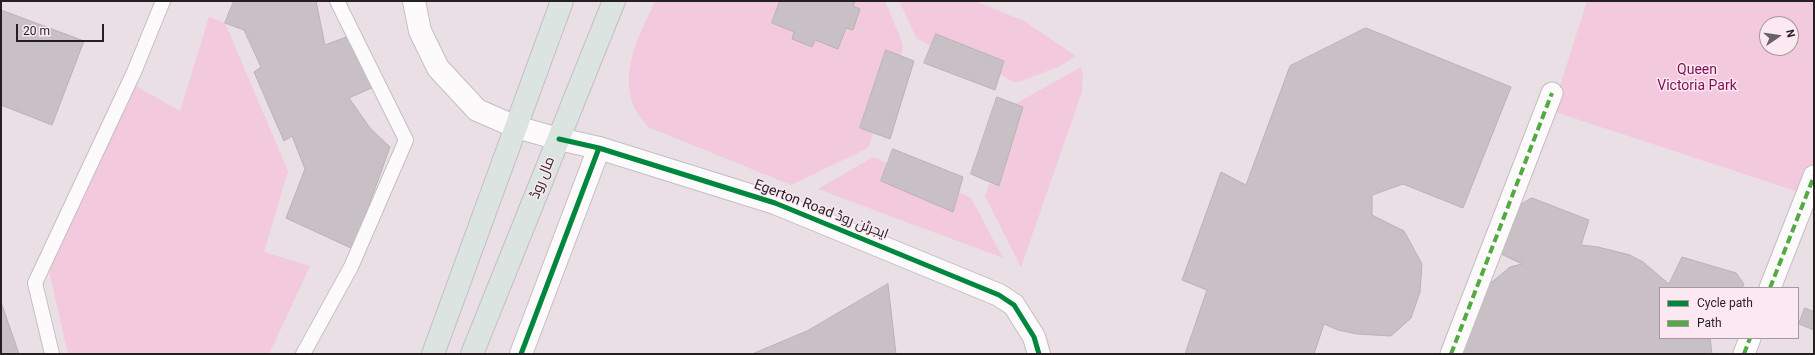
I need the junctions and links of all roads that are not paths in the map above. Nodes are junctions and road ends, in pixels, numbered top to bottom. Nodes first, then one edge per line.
1 (163, 1) edge
2 (337, 1) edge
3 (414, 1) edge
4 (562, 1) edge
5 (614, 1) edge
6 (1552, 93) dead end
7 (516, 127) junction
8 (559, 139) junction
9 (599, 148) junction
10 (1814, 176) edge
11 (1770, 287) edge
12 (1750, 339) edge
13 (52, 354) edge
14 (303, 354) edge
15 (433, 354) edge
16 (472, 354) edge
17 (521, 354) edge
18 (1039, 354) edge
19 (1451, 354) edge
20 (1744, 354) edge

1 - 13 lane
2 - 14 lane
3 - 7 street, Egerton Road ایجرٹن روڈ
4 - 7 main road
5 - 8 main road, مال روڈ
6 - 19 street
7 - 8 street, Egerton Road ایجرٹن روڈ
7 - 15 main road
8 - 9 street, Egerton Road ایجرٹن روڈ
8 - 16 main road, مال روڈ
9 - 17 street
9 - 18 street, Egerton Road ایجرٹن روڈ
10 - 11 street
12 - 20 street

